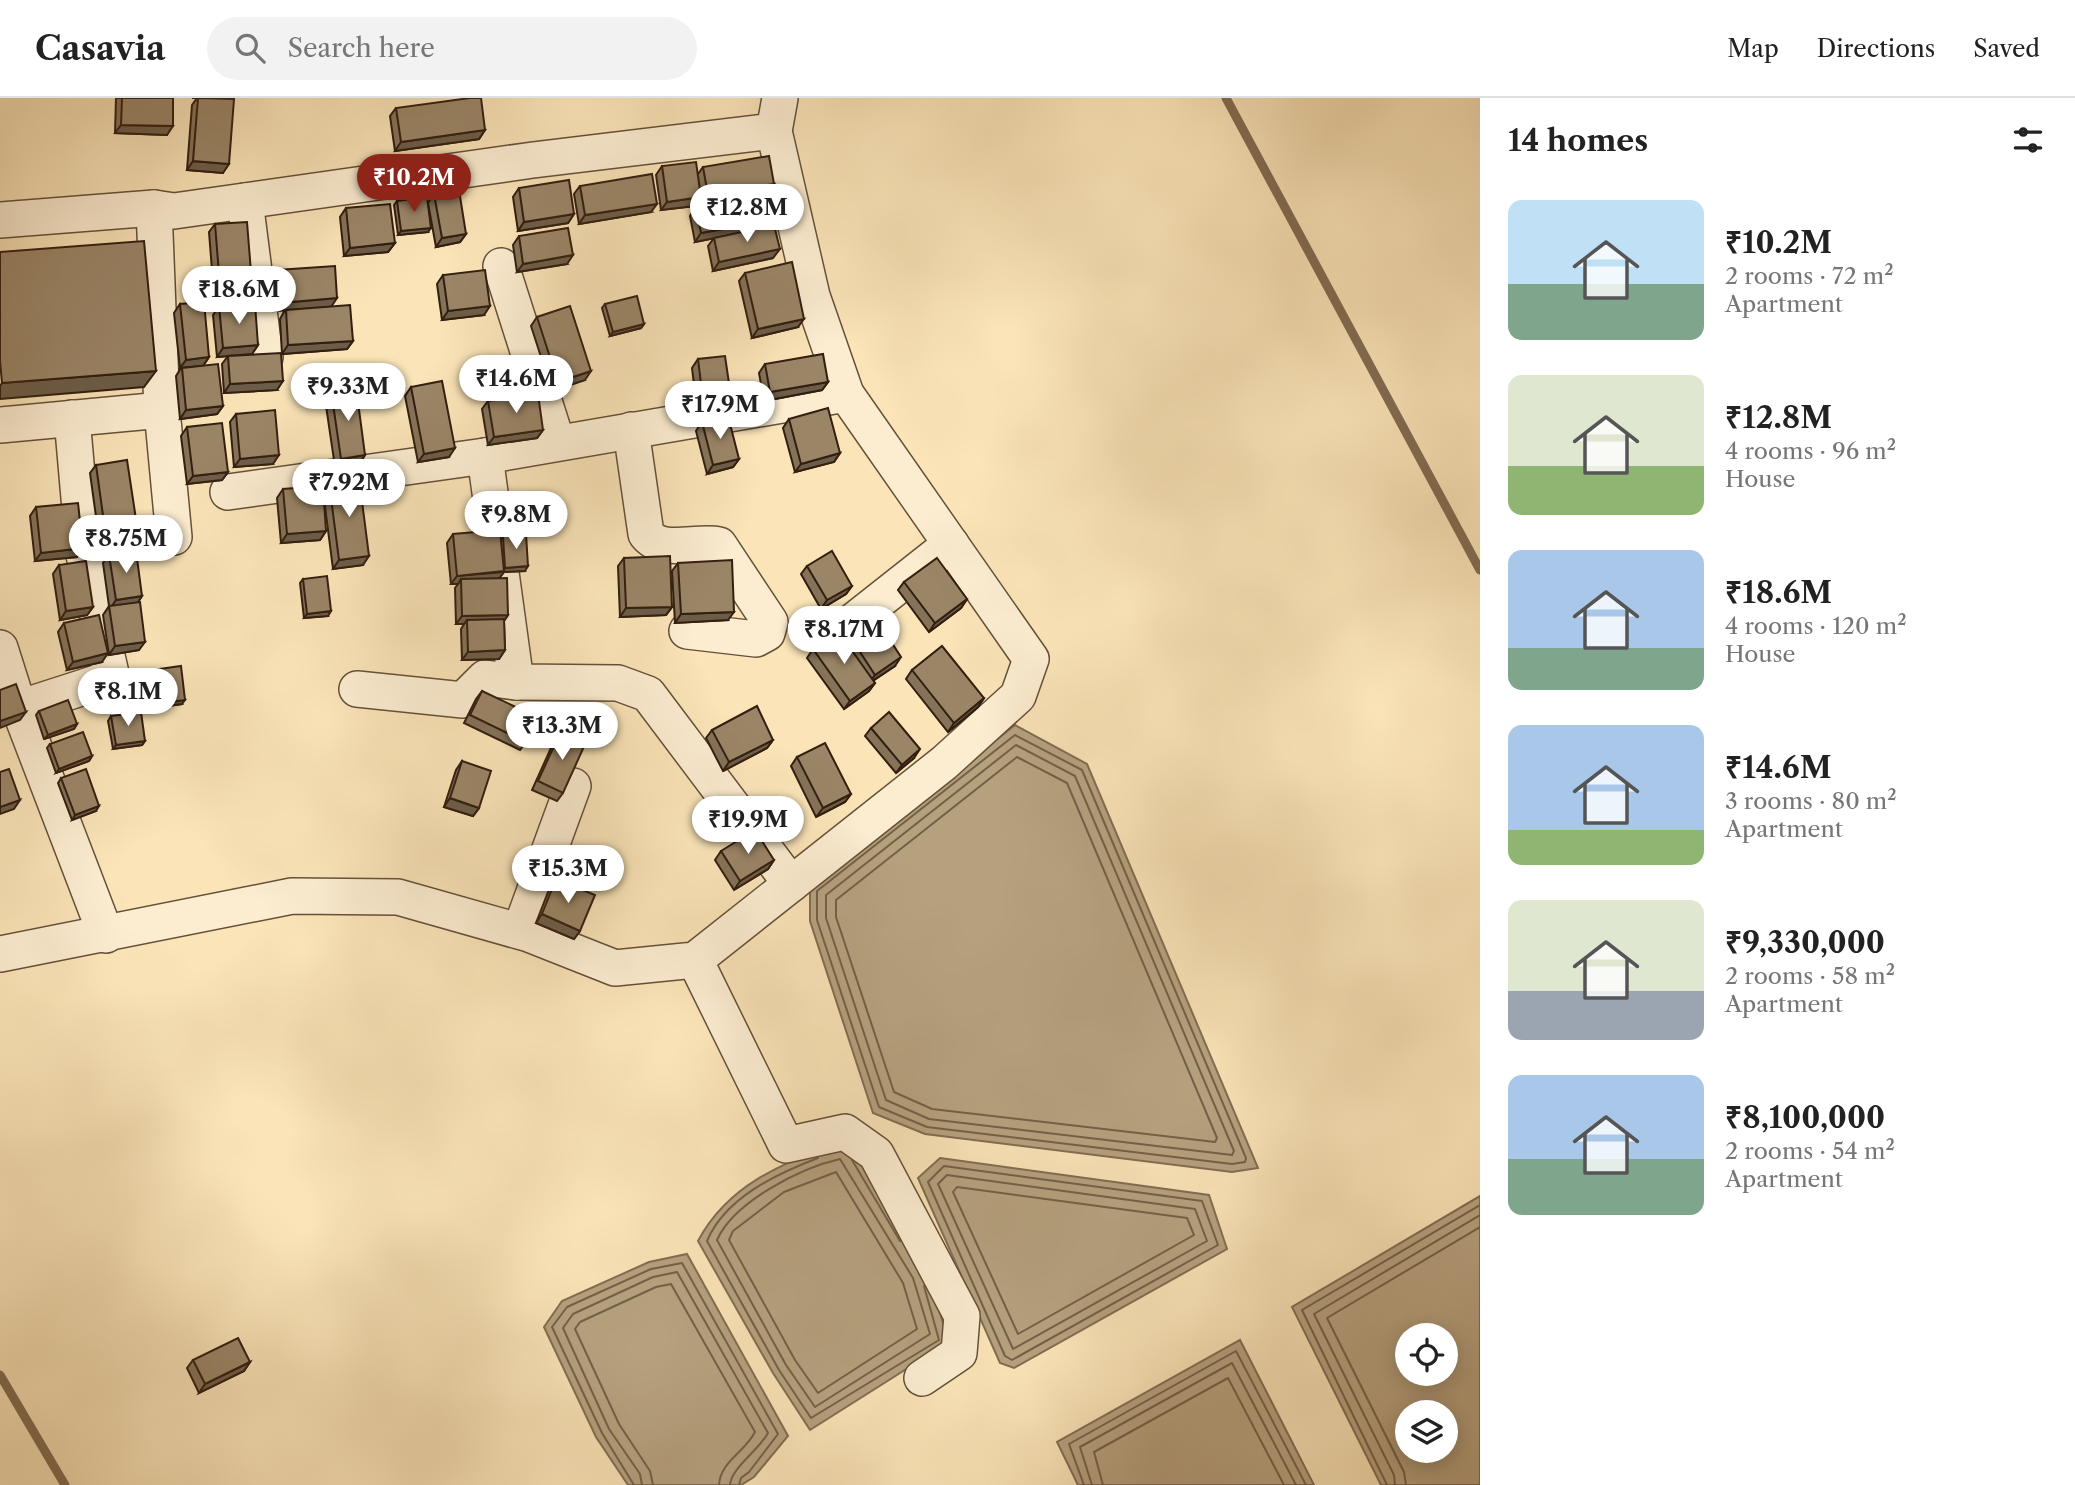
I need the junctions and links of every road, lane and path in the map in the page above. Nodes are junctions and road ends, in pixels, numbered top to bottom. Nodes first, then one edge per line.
1 (777, 114) edge
2 (245, 201) junction
3 (153, 208) junction
4 (0, 220) edge
5 (501, 266) dead end
6 (265, 357) edge
7 (846, 394) junction
8 (162, 410) junction
9 (72, 418) junction
10 (0, 425) edge
11 (631, 430) junction
12 (557, 442) junction
13 (485, 456) junction
14 (228, 492) dead end
15 (174, 537) dead end
16 (951, 544) junction
17 (842, 630) dead end
18 (687, 631) edge
19 (0, 648) edge
20 (516, 682) junction
21 (357, 689) dead end
22 (19, 708) junction
23 (573, 786) edge
24 (791, 884) junction
25 (520, 931) junction
26 (106, 934) junction
27 (0, 954) edge
28 (695, 960) junction
29 (922, 1378) dead end

1 - 2 street
1 - 7 street
2 - 3 street
2 - 6 street
3 - 4 street
3 - 8 street
5 - 12 street
7 - 11 street
7 - 16 street
8 - 9 street
8 - 15 street
9 - 10 street
9 - 22 street
11 - 12 street
11 - 18 street
12 - 13 street
13 - 14 street
13 - 20 street
16 - 17 street
16 - 24 street
19 - 22 street
20 - 21 street
20 - 24 street
22 - 26 street
23 - 25 street
24 - 28 street
25 - 26 street
25 - 28 street
26 - 27 street
28 - 29 street

